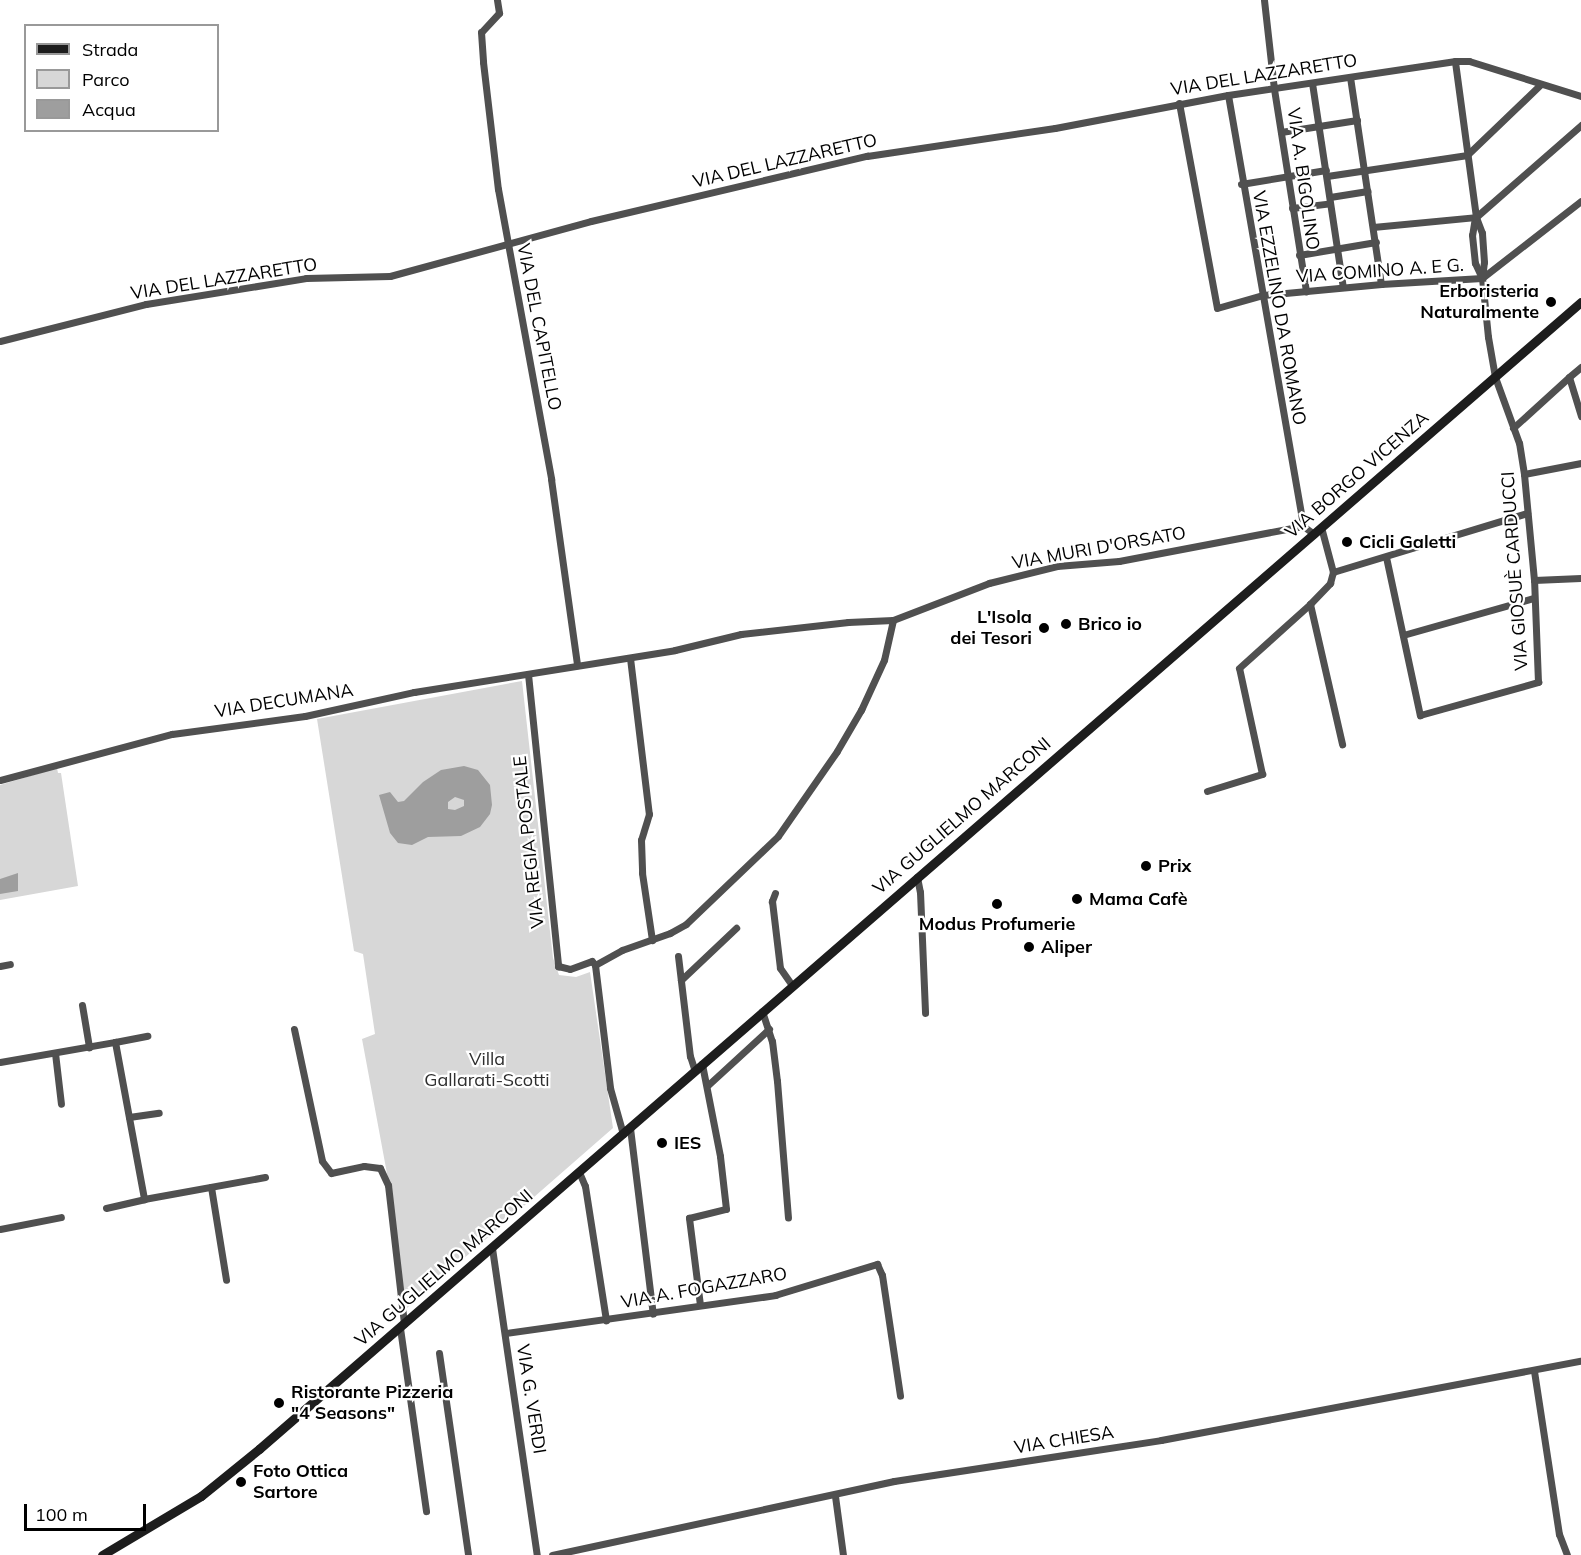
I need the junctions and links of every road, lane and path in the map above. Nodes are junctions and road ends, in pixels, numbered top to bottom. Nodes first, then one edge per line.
1 (497, 0) edge
2 (1264, 0) edge
3 (1455, 61) junction
4 (1350, 77) junction
5 (1312, 84) junction
6 (1540, 85) junction
7 (1274, 89) junction
8 (1228, 95) junction
9 (1581, 96) edge
10 (1179, 104) junction
11 (1357, 120) junction
12 (1581, 125) edge
13 (1319, 126) junction
14 (1281, 132) junction
15 (1467, 155) junction
16 (1365, 170) junction
17 (1326, 173) junction
18 (1288, 176) junction
19 (1241, 184) junction
20 (1368, 191) junction
21 (1330, 200) junction
22 (1581, 201) edge
23 (1292, 208) junction
24 (1476, 217) junction
25 (1373, 227) junction
26 (507, 242) junction
27 (1376, 242) junction
28 (1338, 248) junction
29 (1299, 255) junction
30 (1482, 278) junction
31 (1381, 284) junction
32 (1343, 287) junction
33 (1306, 291) junction
34 (1263, 295) junction
35 (1581, 303) edge
36 (0, 341) edge
37 (1581, 367) edge
38 (1495, 377) junction
39 (1569, 377) junction
40 (1581, 416) edge
41 (1513, 428) junction
42 (1581, 463) edge
43 (1524, 474) junction
44 (1527, 513) junction
45 (1303, 526) junction
46 (1317, 531) junction
47 (1386, 557) junction
48 (1333, 572) junction
49 (1581, 578) edge
50 (1534, 580) junction
51 (1534, 598) junction
52 (1310, 604) junction
53 (893, 620) junction
54 (1403, 635) junction
55 (630, 658) junction
56 (577, 665) junction
57 (1154, 671) joint
58 (528, 674) junction
59 (1341, 744) dead end
60 (0, 780) edge
61 (1206, 791) dead end
62 (917, 877) junction
63 (775, 893) dead end
64 (736, 928) dead end
65 (652, 940) junction
66 (678, 956) dead end
67 (10, 964) dead end
68 (596, 965) junction
69 (0, 966) edge
70 (681, 980) junction
71 (792, 986) junction
72 (82, 1005) dead end
73 (762, 1011) junction
74 (925, 1013) dead end
75 (294, 1029) dead end
76 (769, 1029) junction
77 (147, 1036) dead end
78 (114, 1042) junction
79 (89, 1047) junction
80 (58, 1052) junction
81 (0, 1062) edge
82 (699, 1067) junction
83 (708, 1085) junction
84 (61, 1104) dead end
85 (159, 1113) dead end
86 (129, 1117) junction
87 (627, 1131) junction
88 (579, 1172) junction
89 (265, 1178) dead end
90 (211, 1187) junction
91 (144, 1199) junction
92 (106, 1208) dead end
93 (61, 1217) dead end
94 (788, 1218) dead end
95 (0, 1229) edge
96 (492, 1248) junction
97 (226, 1280) dead end
98 (700, 1305) junction
99 (653, 1314) junction
100 (606, 1320) junction
101 (402, 1326) junction
102 (506, 1333) junction
103 (439, 1353) dead end
104 (1581, 1361) edge
105 (1534, 1371) junction
106 (900, 1396) dead end
107 (835, 1496) junction
108 (426, 1511) dead end
109 (102, 1555) edge
110 (468, 1555) edge
111 (537, 1555) edge
112 (552, 1555) edge
113 (843, 1555) edge
114 (1567, 1555) edge

1 - 26 street, VIA DEL CAPITELLO
2 - 7 street, VIA A. BIGOLINO
3 - 4 street, VIA DEL LAZZARETTO
3 - 6 street, VIA DEL LAZZARETTO
3 - 15 street, VIA GIOSUÈ CARDUCCI
4 - 5 street, VIA DEL LAZZARETTO
4 - 11 street
5 - 7 street, VIA DEL LAZZARETTO
5 - 13 street
6 - 9 street, VIA DEL LAZZARETTO
6 - 15 street
7 - 8 street, VIA DEL LAZZARETTO
7 - 14 street, VIA A. BIGOLINO
8 - 10 street, VIA DEL LAZZARETTO
8 - 19 street, VIA EZZELINO DA ROMANO
10 - 26 street, VIA DEL LAZZARETTO
10 - 34 street, VIA COMINO A. E G.
11 - 13 street
11 - 16 street
12 - 24 street
13 - 14 street
13 - 17 street
14 - 18 street, VIA A. BIGOLINO
15 - 16 street
15 - 24 street, VIA GIOSUÈ CARDUCCI
16 - 17 street
16 - 20 street
17 - 18 street
17 - 21 street
18 - 19 street
18 - 23 street, VIA A. BIGOLINO
19 - 34 street, VIA EZZELINO DA ROMANO
20 - 21 street
20 - 25 street
21 - 23 street
21 - 28 street
22 - 30 street, VIA COMINO A. E G.
23 - 29 street, VIA A. BIGOLINO
24 - 25 street
24 - 30 street, VIA GIOSUÈ CARDUCCI
25 - 27 street
26 - 36 street, VIA DEL LAZZARETTO
26 - 56 street, VIA DEL CAPITELLO
27 - 28 street
27 - 31 street
28 - 29 street
28 - 32 street
29 - 33 street, VIA A. BIGOLINO
30 - 31 street, VIA COMINO A. E G.
30 - 38 street, VIA GIOSUÈ CARDUCCI
31 - 32 street, VIA COMINO A. E G.
32 - 33 street, VIA COMINO A. E G.
33 - 34 street, VIA COMINO A. E G.
34 - 45 street, VIA EZZELINO DA ROMANO
35 - 38 street, VIA BORGO VICENZA
37 - 39 street
38 - 41 street, VIA GIOSUÈ CARDUCCI
38 - 46 street, VIA BORGO VICENZA
39 - 40 street
39 - 41 street
41 - 43 street, VIA GIOSUÈ CARDUCCI
42 - 43 street
43 - 44 street, VIA GIOSUÈ CARDUCCI
44 - 47 street
44 - 50 street, VIA GIOSUÈ CARDUCCI
45 - 46 street
45 - 53 street, VIA MURI D'ORSATO
46 - 48 street
46 - 57 street, VIA BORGO VICENZA
47 - 48 street
47 - 54 street
48 - 52 street
49 - 50 street
50 - 51 street, VIA GIOSUÈ CARDUCCI
51 - 54 street
51 - 54 street, VIA GIOSUÈ CARDUCCI
52 - 59 street
52 - 61 street
53 - 55 street, VIA MURI D'ORSATO
53 - 65 street, VIA REGIA POSTALE
55 - 56 street, VIA DECUMANA
55 - 65 street
56 - 58 street, VIA DECUMANA
57 - 62 street, VIA GUGLIELMO MARCONI
58 - 60 street, VIA DECUMANA
58 - 68 street, VIA REGIA POSTALE
62 - 71 street, VIA GUGLIELMO MARCONI
62 - 74 street
63 - 71 street
64 - 70 street
65 - 68 street, VIA REGIA POSTALE
66 - 70 street
67 - 69 street
68 - 87 street
70 - 82 street
71 - 73 street, VIA GUGLIELMO MARCONI
72 - 79 street
73 - 76 street
73 - 82 street, VIA GUGLIELMO MARCONI
75 - 101 street
76 - 83 street
76 - 94 street
77 - 78 street
78 - 79 street
78 - 86 street
79 - 80 street
80 - 81 street
80 - 84 street
82 - 83 street
82 - 87 street, VIA GUGLIELMO MARCONI
83 - 98 street
85 - 86 street
86 - 91 street
87 - 88 street, VIA GUGLIELMO MARCONI
87 - 99 street
88 - 96 street, VIA GUGLIELMO MARCONI
88 - 100 street
89 - 90 street
90 - 91 street
90 - 97 street
91 - 92 street
93 - 95 street
96 - 101 street, VIA GUGLIELMO MARCONI
96 - 102 street, VIA G. VERDI
98 - 99 street, VIA A. FOGAZZARO
98 - 106 street, VIA A. FOGAZZARO
99 - 100 street, VIA A. FOGAZZARO
100 - 102 street, VIA A. FOGAZZARO
101 - 108 street
101 - 109 street, VIA GUGLIELMO MARCONI
102 - 111 street, VIA G. VERDI
103 - 110 street
104 - 105 street, VIA CHIESA
105 - 107 street, VIA CHIESA
105 - 114 street
107 - 112 street, VIA CHIESA
107 - 113 street

